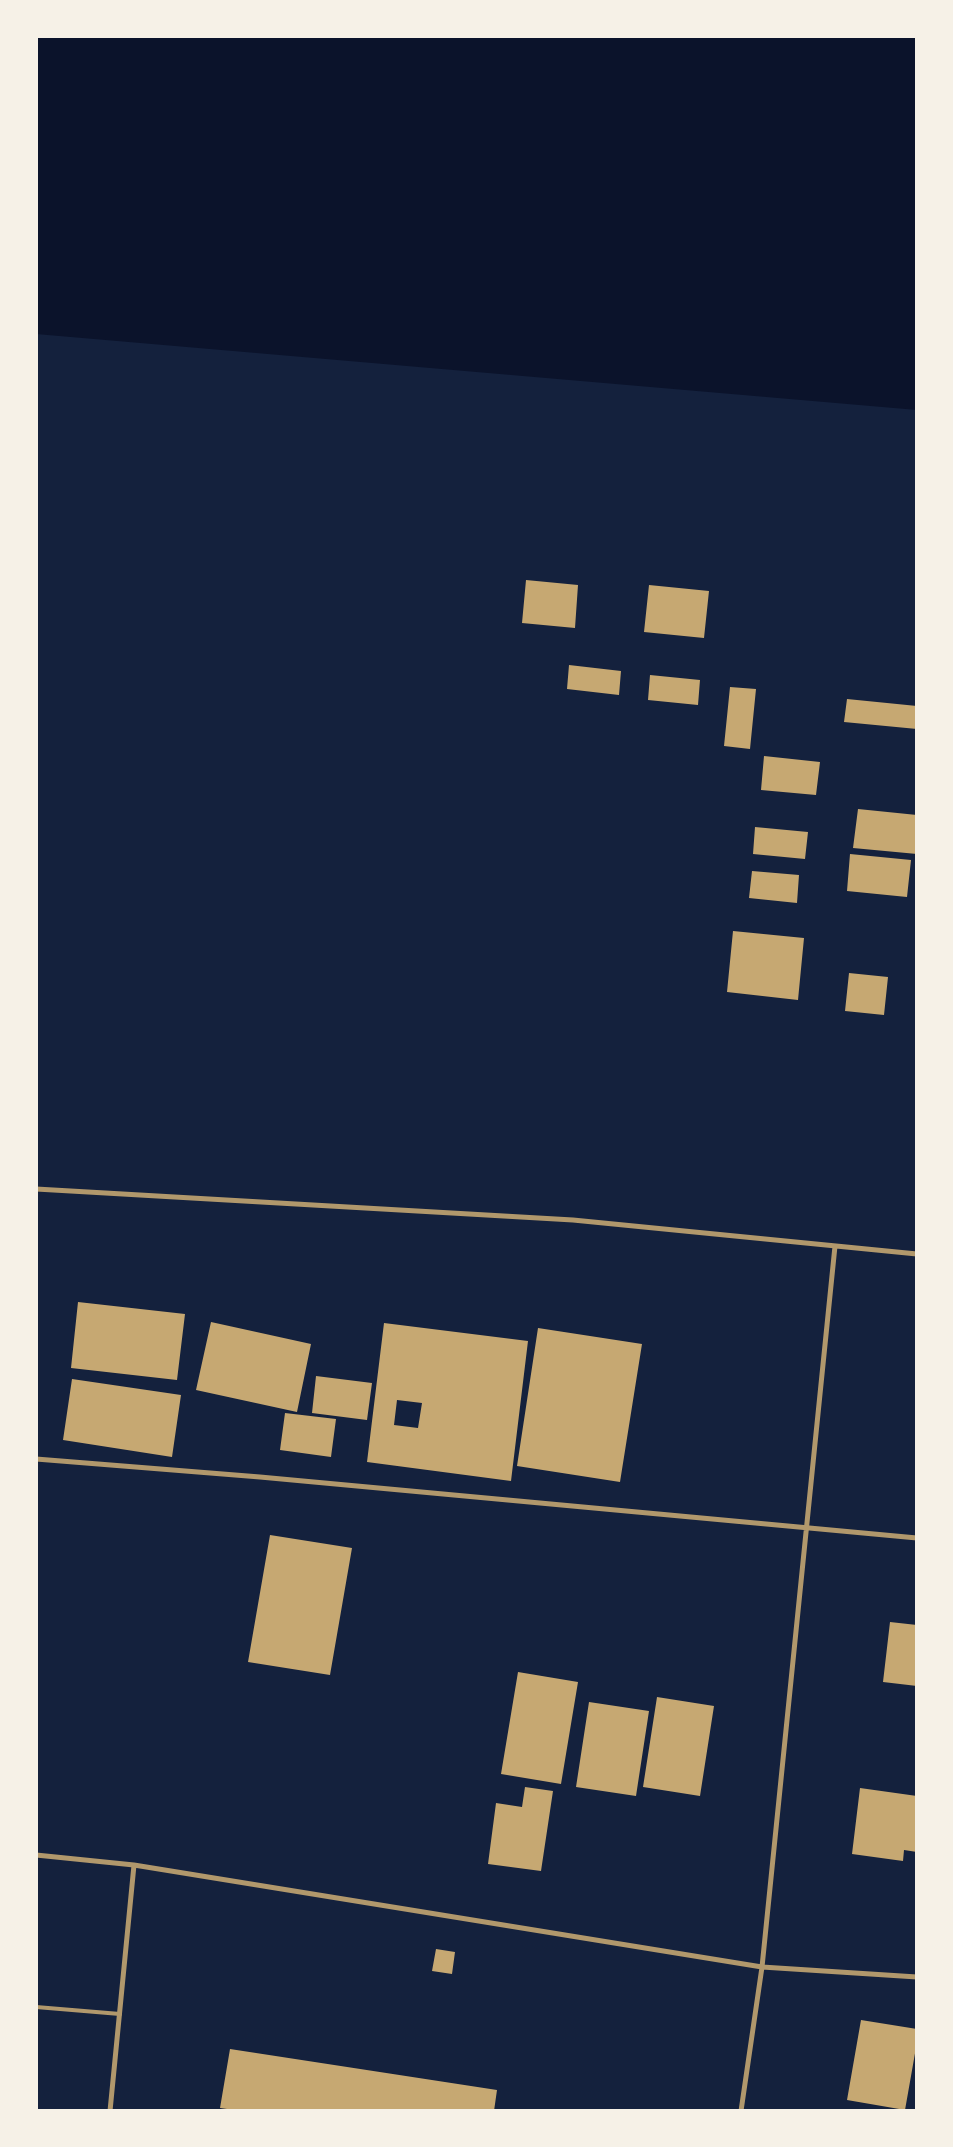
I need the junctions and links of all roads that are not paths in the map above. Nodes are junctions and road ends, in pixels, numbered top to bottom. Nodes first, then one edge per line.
1 (36, 1190) edge
2 (835, 1246) junction
3 (917, 1254) edge
4 (36, 1459) edge
5 (806, 1528) junction
6 (917, 1538) edge
7 (36, 1854) edge
8 (134, 1865) junction
9 (762, 1967) junction
10 (917, 1977) edge
11 (36, 2007) edge
12 (120, 2014) junction
13 (110, 2111) edge
14 (741, 2111) edge

1 - 2 street
2 - 3 street
2 - 5 street
4 - 5 street
5 - 6 street
5 - 9 street
7 - 8 street
8 - 9 street
8 - 12 street
9 - 10 street
9 - 14 street
11 - 12 lane
12 - 13 street

